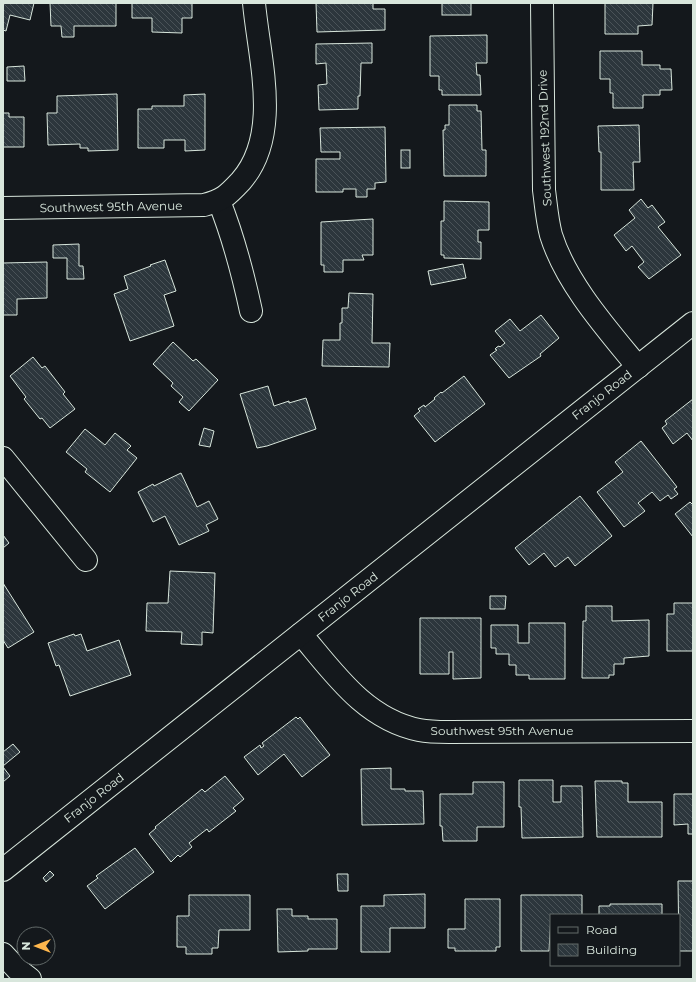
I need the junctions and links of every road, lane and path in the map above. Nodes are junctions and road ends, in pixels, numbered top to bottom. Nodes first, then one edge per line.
1 (254, 3) edge
2 (542, 3) edge
3 (219, 201) junction
4 (3, 208) edge
5 (251, 311) dead end
6 (693, 323) edge
7 (638, 367) junction
8 (3, 458) edge
9 (86, 560) dead end
10 (301, 634) junction
11 (693, 731) edge
12 (3, 870) edge
13 (3, 954) edge
14 (30, 979) edge

1 - 3 street
2 - 7 street, Southwest 192nd Drive
3 - 4 street, Southwest 95th Avenue
3 - 5 street
6 - 7 street, Franjo Road
7 - 10 street, Franjo Road
8 - 9 street
10 - 11 street, Southwest 95th Avenue
10 - 12 street, Franjo Road
13 - 14 street

